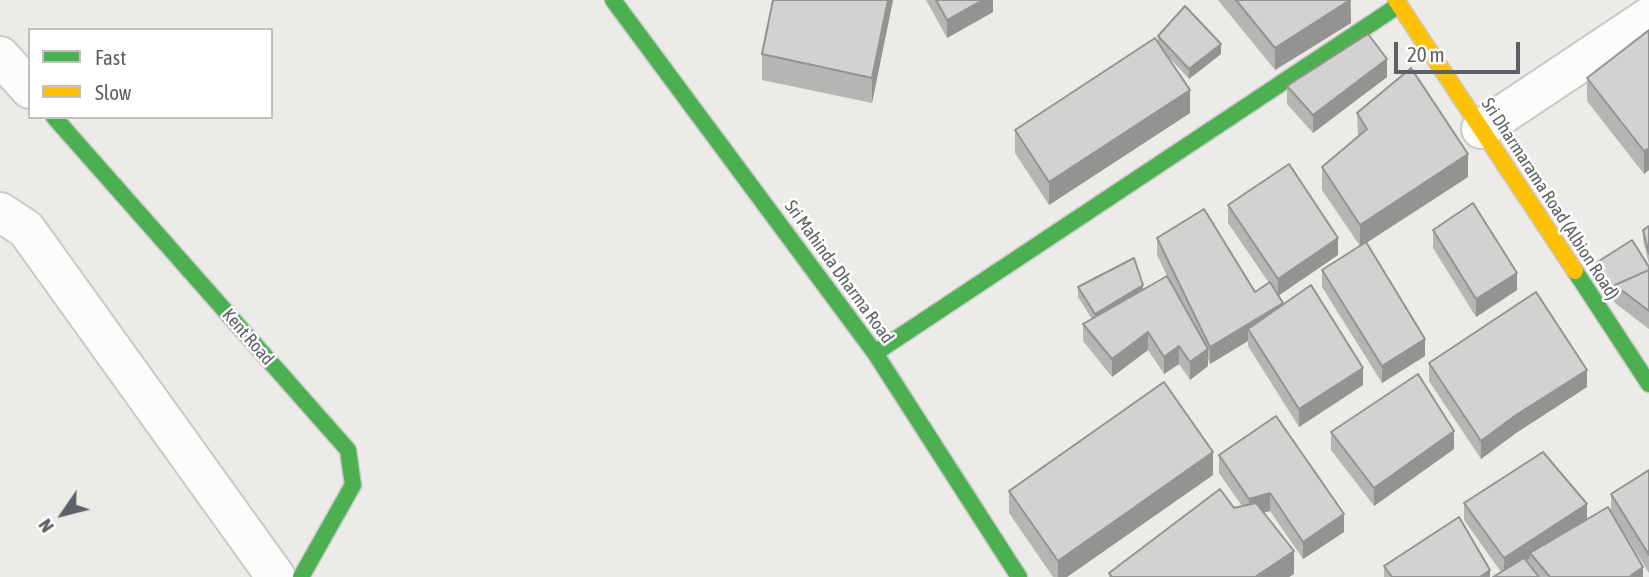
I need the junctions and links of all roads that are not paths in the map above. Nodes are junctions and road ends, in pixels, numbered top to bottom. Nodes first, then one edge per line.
1 (613, 0) edge
2 (1397, 2) edge
3 (1649, 17) edge
4 (0, 56) edge
5 (28, 87) edge
6 (56, 119) edge
7 (1481, 129) junction
8 (0, 212) edge
9 (876, 353) junction
10 (1649, 384) edge
11 (276, 577) edge
12 (301, 577) edge
13 (1020, 577) edge

1 - 9 street, Sri Mahinda Dharma Road
2 - 7 street, Sri Dharmarama Road (Albion Road)
2 - 9 street
3 - 7 street
4 - 5 street
6 - 12 street, Kent Road
7 - 10 street, Sri Dharmarama Road (Albion Road)
8 - 11 street
9 - 13 street, Sri Mahinda Dharma Road

